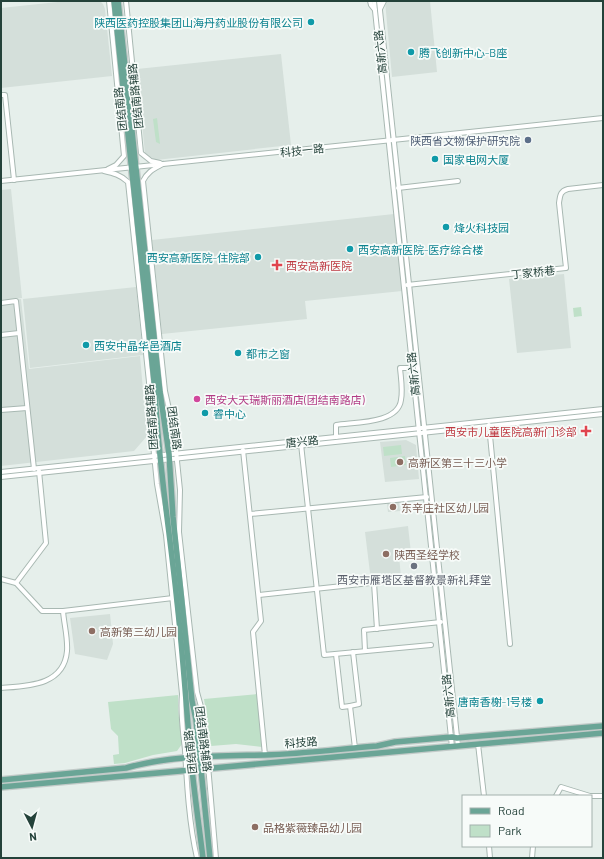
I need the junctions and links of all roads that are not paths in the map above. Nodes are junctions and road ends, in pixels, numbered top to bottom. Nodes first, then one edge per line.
1 (109, 1) edge
2 (114, 1) edge
3 (118, 1) edge
4 (126, 1) edge
5 (370, 1) edge
6 (374, 1) edge
7 (379, 1) edge
8 (384, 1) edge
9 (377, 10) junction
10 (1, 95) edge
11 (603, 118) edge
12 (391, 140) junction
13 (163, 164) junction
14 (134, 167) junction
15 (104, 171) junction
16 (14, 180) junction
17 (1, 181) edge
18 (458, 181) dead end
19 (603, 184) edge
20 (398, 188) junction
21 (407, 285) junction
22 (1, 303) edge
23 (19, 333) junction
24 (1, 335) edge
25 (413, 368) junction
26 (27, 408) junction
27 (603, 409) edge
28 (1, 410) edge
29 (603, 414) edge
30 (489, 425) junction
31 (422, 430) junction
32 (336, 437) junction
33 (301, 443) junction
34 (243, 449) junction
35 (173, 456) junction
36 (157, 458) junction
37 (37, 470) junction
38 (1, 472) edge
39 (1, 477) edge
40 (427, 497) junction
41 (308, 508) junction
42 (250, 514) junction
43 (435, 576) junction
44 (1, 579) edge
45 (16, 583) junction
46 (374, 583) junction
47 (317, 589) junction
48 (259, 595) junction
49 (174, 598) junction
50 (62, 611) junction
51 (442, 622) junction
52 (377, 628) junction
53 (431, 644) dead end
54 (510, 644) dead end
55 (365, 651) junction
56 (353, 652) junction
57 (336, 654) junction
58 (1, 688) edge
59 (350, 706) junction
60 (603, 726) edge
61 (603, 733) edge
62 (454, 737) junction
63 (478, 744) junction
64 (455, 747) junction
65 (355, 748) junction
66 (265, 755) junction
67 (200, 756) junction
68 (207, 756) junction
69 (188, 757) junction
70 (208, 769) junction
71 (201, 770) junction
72 (189, 771) junction
73 (1, 780) edge
74 (1, 787) edge
75 (484, 795) edge
76 (557, 795) edge
77 (587, 795) edge
78 (592, 796) edge
79 (603, 796) edge
80 (489, 847) edge
81 (533, 847) edge
82 (197, 858) edge
83 (203, 858) edge
84 (210, 858) edge
85 (216, 858) edge
86 (490, 858) edge
87 (532, 858) edge

1 - 15 street, 团结南路辅路
2 - 14 main road, 团结南路
3 - 14 main road, 团结南路
4 - 13 street, 团结南路辅路
5 - 9 street
6 - 9 street, 高新六路
7 - 9 street, 高新六路
8 - 9 street
9 - 12 street, 高新六路
10 - 16 street
11 - 12 street, 科技一路
12 - 13 street, 科技一路
12 - 20 street, 高新六路
12 - 21 street, 高新六路
13 - 14 street, 科技一路
13 - 35 street, 团结南路辅路
14 - 15 street, 科技一路
14 - 35 main road, 团结南路
14 - 36 main road, 团结南路
15 - 16 street, 科技一路
15 - 36 street, 团结南路辅路
16 - 17 street, 科技一路
18 - 20 street
19 - 21 street, 丁家桥巷
20 - 21 street, 高新六路
21 - 25 street, 高新六路
21 - 31 street, 高新六路
22 - 23 street
23 - 24 street
23 - 26 street
25 - 31 street, 高新六路
25 - 32 street
26 - 28 street
26 - 37 street
27 - 31 street, 唐兴路
29 - 30 street, 唐兴路
30 - 31 street, 唐兴路
30 - 54 street
31 - 32 street, 唐兴路
31 - 33 street, 唐兴路
31 - 40 street, 高新六路
31 - 51 street, 高新六路
32 - 33 street, 唐兴路
33 - 34 street, 唐兴路
33 - 41 street
34 - 35 street, 唐兴路
34 - 42 street
35 - 36 street, 唐兴路
35 - 67 main road, 团结南路
35 - 68 street, 团结南路辅路
36 - 37 street, 唐兴路
36 - 49 main road, 团结南路
37 - 38 street, 唐兴路
37 - 39 street, 唐兴路
37 - 45 street
40 - 41 street
40 - 43 street, 高新六路
41 - 42 street
41 - 47 street
42 - 48 street
43 - 46 street
43 - 51 street, 高新六路
44 - 45 street
45 - 50 street
46 - 47 street
46 - 52 street
47 - 48 street
47 - 57 street
48 - 66 street
49 - 50 street
49 - 69 main road, 团结南路
50 - 58 street
51 - 52 street
51 - 62 street, 高新六路
52 - 55 street
53 - 55 street
55 - 56 street
56 - 57 street
56 - 59 street
57 - 59 street
59 - 65 street
60 - 62 main road, 科技路
61 - 63 main road, 科技路
62 - 64 street, 高新六路
62 - 65 main road, 科技路
63 - 64 main road, 科技路
63 - 75 street
64 - 70 main road, 科技路
65 - 66 main road, 科技路
66 - 68 main road, 科技路
67 - 68 main road, 科技路
67 - 69 main road, 科技路
67 - 71 main road, 团结南路
68 - 70 street, 团结南路辅路
69 - 72 main road, 团结南路
69 - 73 main road, 科技路
70 - 71 main road, 科技路
70 - 85 street, 团结南路辅路
71 - 72 main road, 科技路
71 - 84 main road, 团结南路
72 - 74 main road, 科技路
72 - 82 street, 团结南路辅路
72 - 83 main road, 团结南路
76 - 77 street
78 - 79 street
80 - 86 street
81 - 87 street

